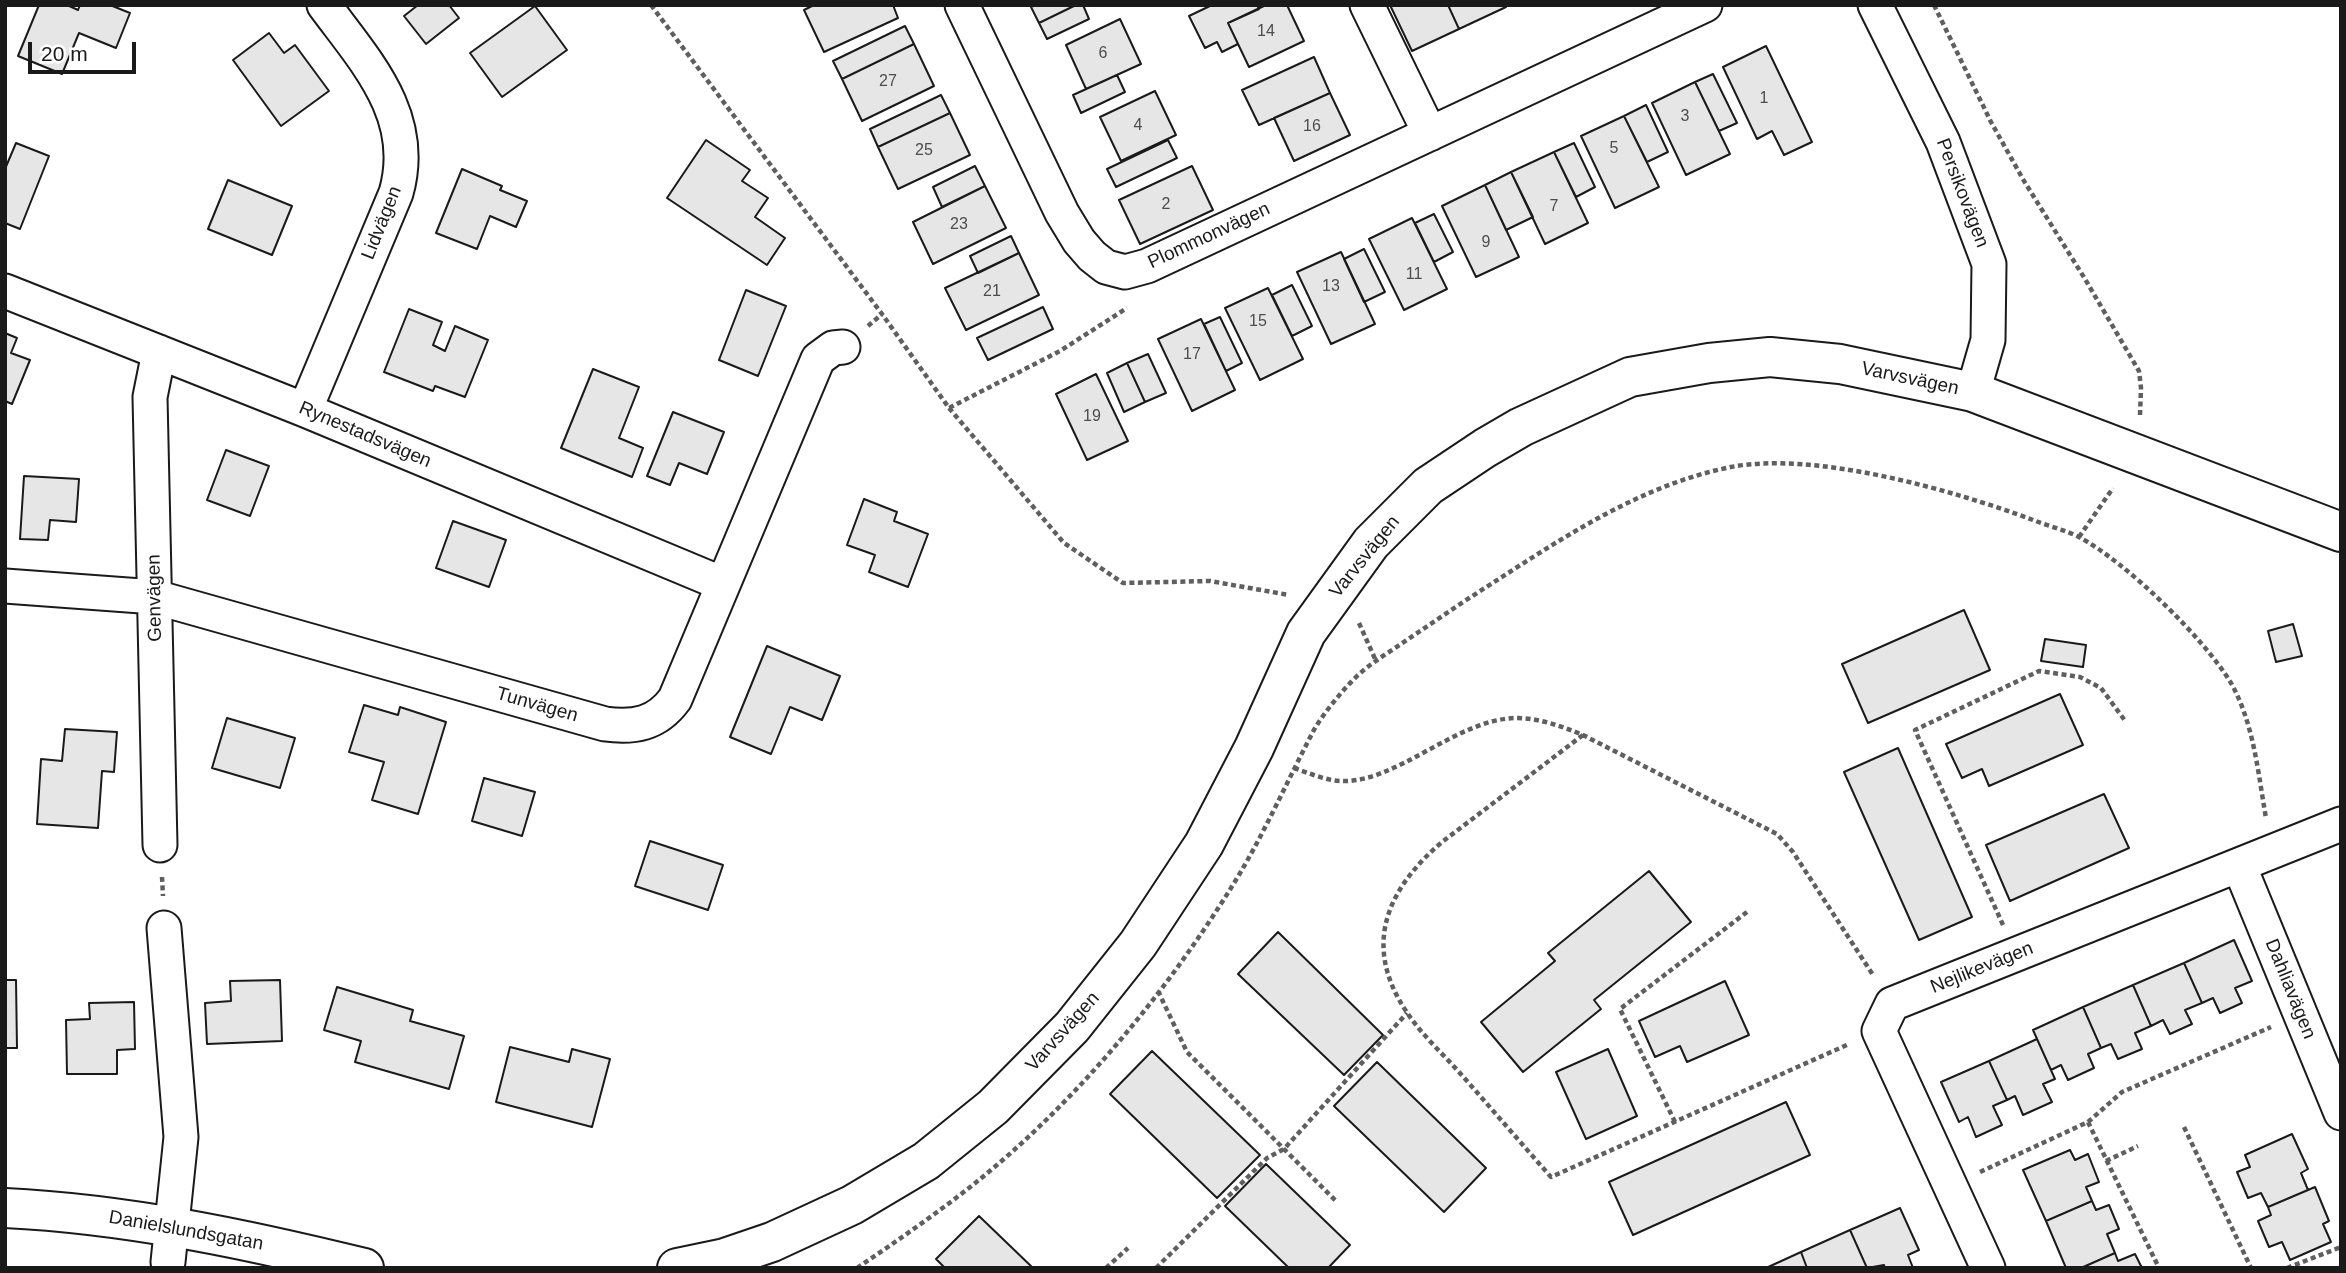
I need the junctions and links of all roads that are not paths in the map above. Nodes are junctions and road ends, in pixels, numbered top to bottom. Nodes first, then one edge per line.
1 (324, 5) edge
2 (962, 5) edge
3 (1367, 5) edge
4 (1705, 5) edge
5 (1875, 5) edge
6 (1430, 134) junction
7 (5, 291) edge
8 (843, 347) dead end
9 (159, 352) junction
10 (1973, 392) junction
11 (305, 410) junction
12 (2341, 532) edge
13 (723, 584) junction
14 (5, 586) edge
15 (155, 597) junction
16 (2341, 824) edge
17 (160, 845) road end
18 (2239, 865) junction
19 (164, 928) road end
20 (2341, 1114) edge
21 (5, 1208) edge
22 (170, 1244) junction
23 (364, 1268) edge
24 (680, 1268) edge
25 (1988, 1268) edge

1 - 11 street, Lidvägen
2 - 6 street, Plommonvägen
3 - 6 street
4 - 6 street, Plommonvägen
5 - 10 street, Persikovägen
7 - 9 street, Rynestadsvägen
8 - 13 street, Tunvägen
9 - 11 street, Rynestadsvägen
9 - 15 street, Genvägen
10 - 12 street, Varvsvägen
10 - 24 street, Varvsvägen
11 - 13 street, Rynestadsvägen
13 - 15 street, Tunvägen
14 - 15 street, Tunvägen
15 - 17 street, Genvägen
16 - 18 street, Nejlikevägen
18 - 20 street, Dahliavägen
18 - 25 street, Nejlikevägen
19 - 22 street
21 - 22 street, Danielslundsgatan
22 - 23 street, Danielslundsgatan

